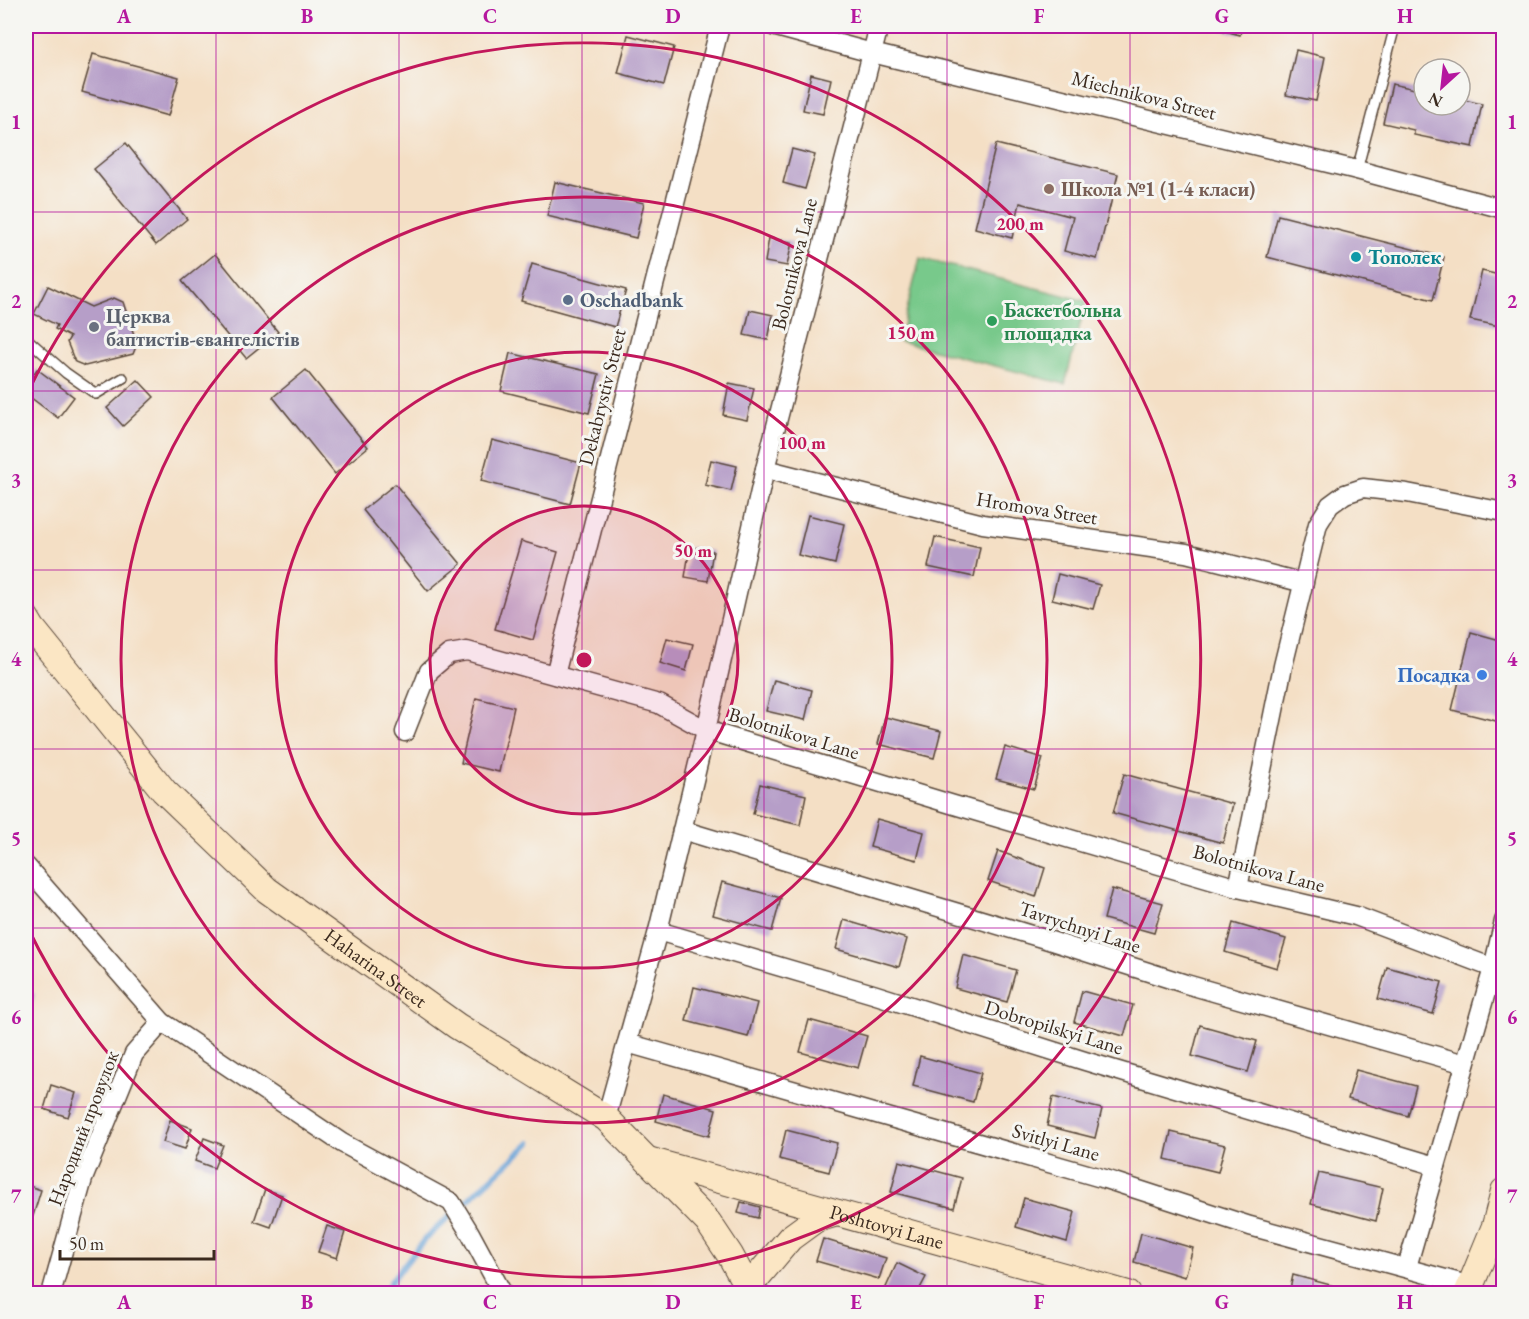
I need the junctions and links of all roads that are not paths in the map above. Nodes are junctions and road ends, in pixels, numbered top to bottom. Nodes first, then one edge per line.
1 (720, 26) edge
2 (773, 26) edge
3 (879, 26) edge
4 (1395, 26) edge
5 (872, 53) junction
6 (1357, 170) junction
7 (1503, 210) edge
8 (26, 338) edge
9 (123, 378) dead end
10 (765, 469) junction
11 (1503, 512) edge
12 (1304, 583) junction
13 (26, 618) edge
14 (555, 675) junction
15 (706, 730) junction
16 (405, 732) dead end
17 (682, 830) junction
18 (26, 866) edge
19 (1238, 888) junction
20 (1503, 921) edge
21 (658, 931) junction
22 (1493, 968) junction
23 (162, 1022) junction
24 (627, 1043) junction
25 (1465, 1064) junction
26 (606, 1118) junction
27 (646, 1159) junction
28 (1436, 1166) junction
29 (1503, 1191) edge
30 (837, 1213) junction
31 (1499, 1227) edge
32 (1407, 1267) junction
33 (1469, 1290) edge
34 (755, 1292) edge
35 (51, 1293) edge
36 (503, 1293) edge
37 (1128, 1293) edge

1 - 14 street, Dekabrystiv Street
2 - 5 street, Miechnikova Street
3 - 5 street, Bolotnikova Lane
4 - 6 lane
5 - 6 street, Miechnikova Street
5 - 10 street, Bolotnikova Lane
6 - 7 street, Miechnikova Street
8 - 9 lane
10 - 12 street, Hromova Street
10 - 15 street, Bolotnikova Lane
11 - 12 street
12 - 19 street
13 - 26 main road, Haharina Street
14 - 15 street
14 - 16 street
15 - 17 street
15 - 19 street, Bolotnikova Lane
17 - 21 street
17 - 25 street, Tavrychnyi Lane
18 - 23 street
19 - 22 street, Bolotnikova Lane
20 - 22 street
21 - 24 street
21 - 28 street, Dobropilskyi Lane
22 - 25 street
23 - 35 street, Народний провулок
23 - 36 street
24 - 26 street
24 - 32 street, Svitlyi Lane
25 - 28 street
26 - 27 main road, Haharina Street
27 - 30 main road, Poshtovyi Lane
27 - 34 main road, Haharina Street
28 - 32 street
29 - 31 main road
30 - 34 main road
30 - 37 main road, Poshtovyi Lane
31 - 33 main road
32 - 33 street, Svitlyi Lane

